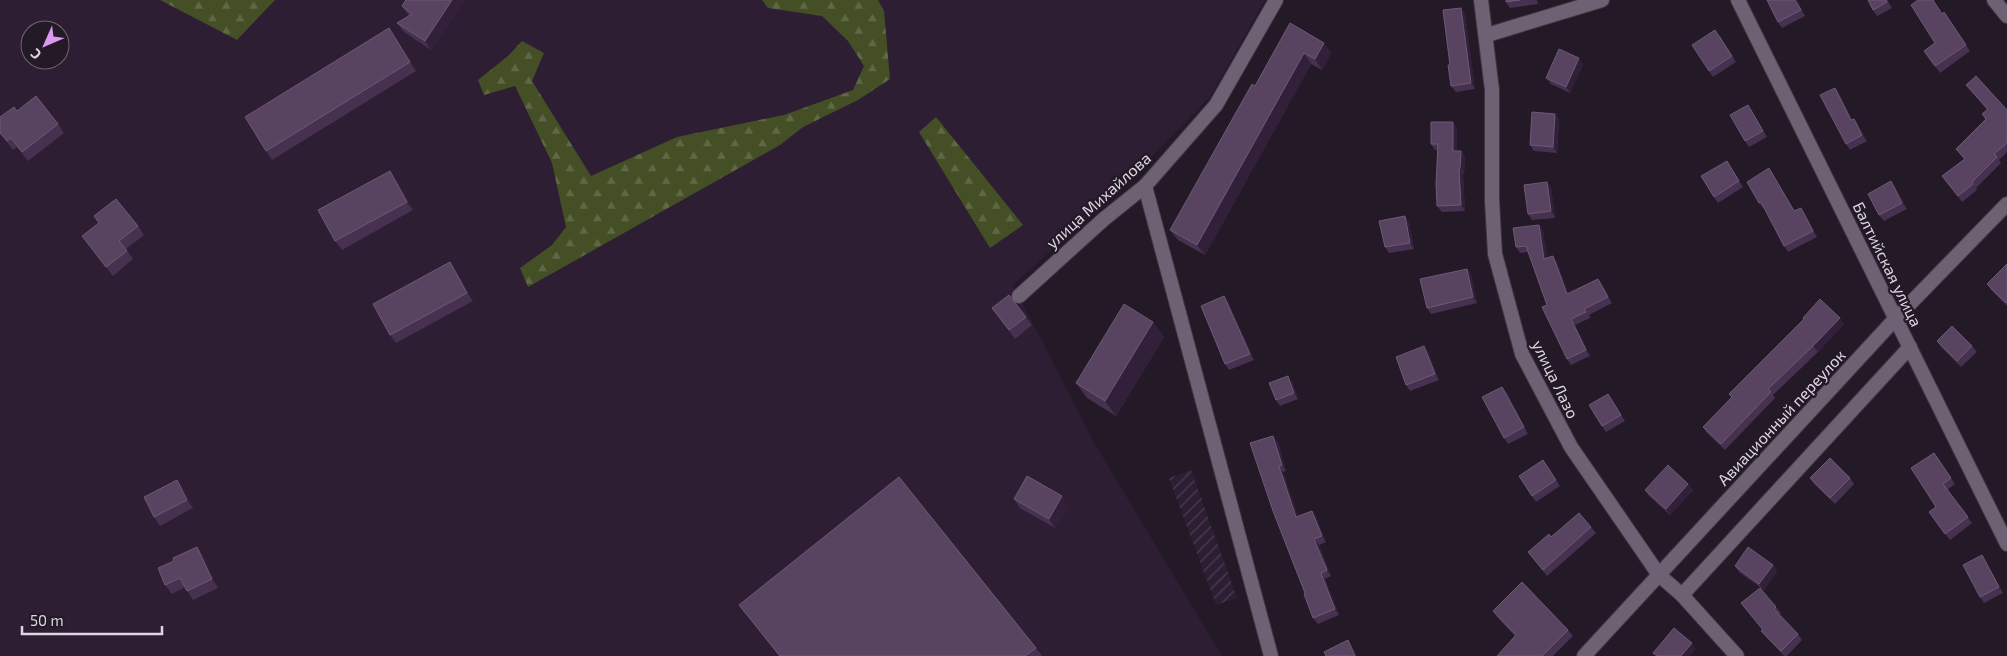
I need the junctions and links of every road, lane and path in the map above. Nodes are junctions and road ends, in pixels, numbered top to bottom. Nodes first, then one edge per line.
1 (1276, 0) edge
2 (1482, 0) edge
3 (1602, 0) edge
4 (1738, 0) edge
5 (1994, 0) edge
6 (2007, 16) edge
7 (1487, 35) junction
8 (1145, 186) junction
9 (2007, 204) edge
10 (1019, 296) dead end
11 (1896, 318) junction
12 (1910, 347) junction
13 (2007, 544) edge
14 (1659, 575) junction
15 (1682, 595) junction
16 (1271, 656) edge
17 (1584, 656) edge
18 (1737, 656) edge

1 - 8 street, улица Михайлова
2 - 7 street, улица Лазо
3 - 7 street
4 - 11 street, Балтийская улица
5 - 6 street
7 - 14 street, улица Лазо
8 - 10 street, улица Михайлова
8 - 16 street
9 - 11 street, Авиационный переулок
11 - 12 street, Балтийская улица
11 - 14 street, Авиационный переулок
12 - 13 street, Балтийская улица
12 - 15 street
14 - 15 street, улица Лазо
14 - 17 street, Авиационный переулок
15 - 18 street, улица Лазо

